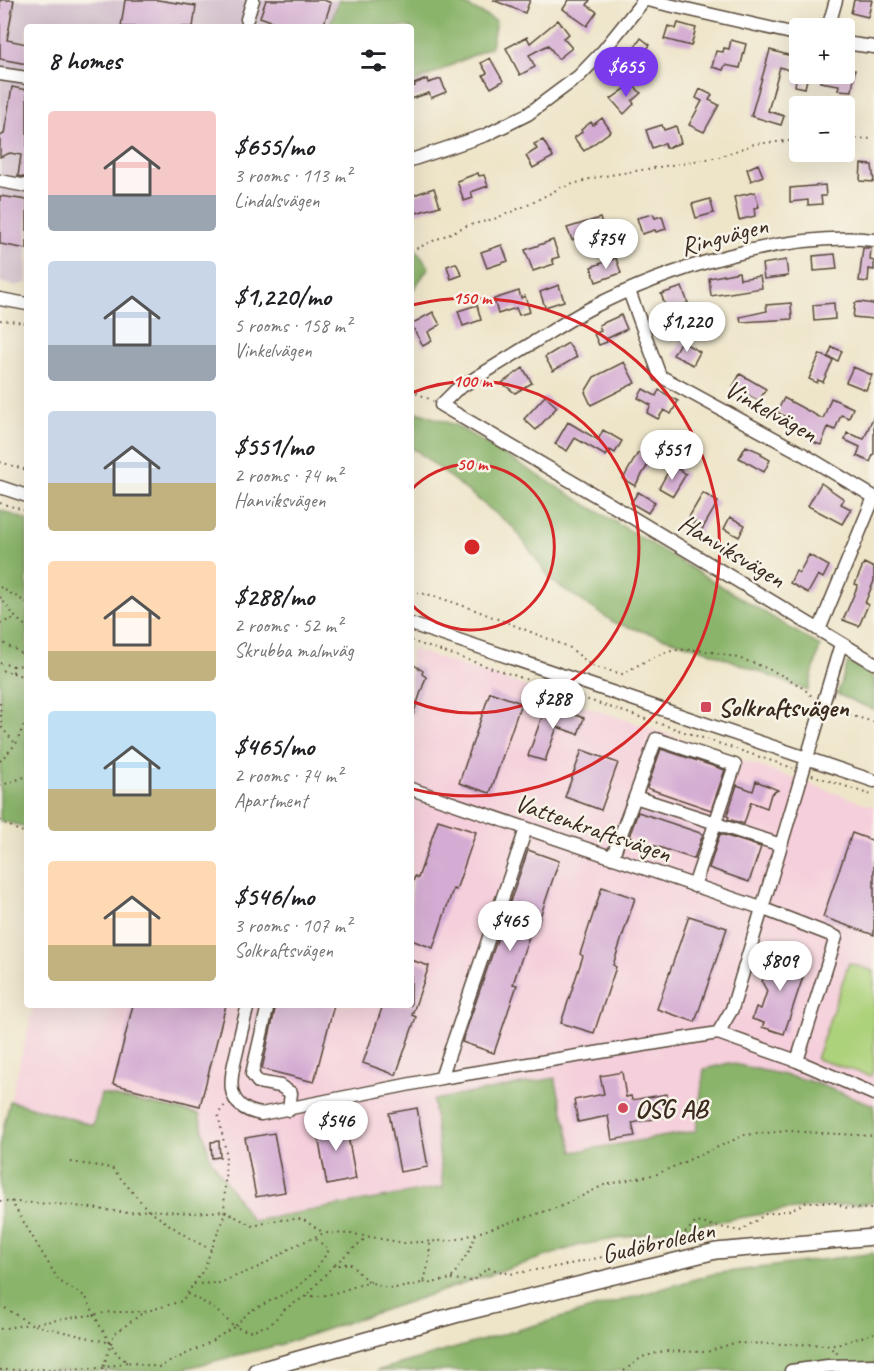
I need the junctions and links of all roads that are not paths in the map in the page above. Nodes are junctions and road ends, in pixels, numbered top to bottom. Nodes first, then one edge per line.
1 (254, 0) edge
2 (645, 0) edge
3 (836, 0) edge
4 (831, 18) edge
5 (247, 19) dead end
6 (789, 33) edge
7 (855, 44) edge
8 (874, 47) edge
9 (0, 74) edge
10 (24, 78) edge
11 (414, 159) edge
12 (0, 181) edge
13 (24, 185) edge
14 (874, 240) edge
15 (629, 291) junction
16 (0, 299) edge
17 (24, 303) edge
18 (441, 405) joint
19 (0, 487) edge
20 (24, 495) edge
21 (874, 497) edge
22 (414, 625) edge
23 (819, 630) junction
24 (841, 644) junction
25 (874, 663) edge
26 (806, 758) junction
27 (874, 781) edge
28 (414, 790) edge
29 (635, 797) junction
30 (716, 824) junction
31 (526, 829) junction
32 (781, 845) junction
33 (612, 858) junction
34 (694, 886) junction
35 (761, 908) junction
36 (247, 1008) edge
37 (267, 1008) edge
38 (718, 1033) junction
39 (797, 1061) junction
40 (441, 1078) junction
41 (874, 1094) edge
42 (289, 1110) junction
43 (874, 1237) edge
44 (455, 1315) junction
45 (874, 1365) edge
46 (256, 1371) edge
47 (295, 1371) edge
48 (791, 1371) edge

1 - 5 street
2 - 6 street
2 - 11 street
3 - 4 street
7 - 8 street
9 - 10 street
12 - 13 street
14 - 15 street, Ringvägen
15 - 18 street, Ringvägen
15 - 21 street, Vinkelvägen
16 - 17 street
18 - 23 street, Hanviksvägen
19 - 20 street
21 - 23 street
22 - 26 street
23 - 24 street, Hanviksvägen
24 - 25 street, Hanviksvägen
24 - 26 street
26 - 27 street
26 - 32 street
28 - 31 street, Vattenkraftsvägen
29 - 30 street
29 - 30 street
29 - 33 street
30 - 32 street
30 - 34 street
31 - 33 street, Vattenkraftsvägen
31 - 40 street
32 - 35 street
33 - 34 street, Vattenkraftsvägen
34 - 35 street, Vattenkraftsvägen
35 - 38 street
35 - 39 street, Vattenkraftsvägen
36 - 42 street
37 - 42 street
38 - 39 street
38 - 40 street
39 - 41 street
40 - 42 street
43 - 44 main road, Gudöbroleden
44 - 46 main road, Gudöbroleden
44 - 47 main road, Gudöbroleden
45 - 48 street

